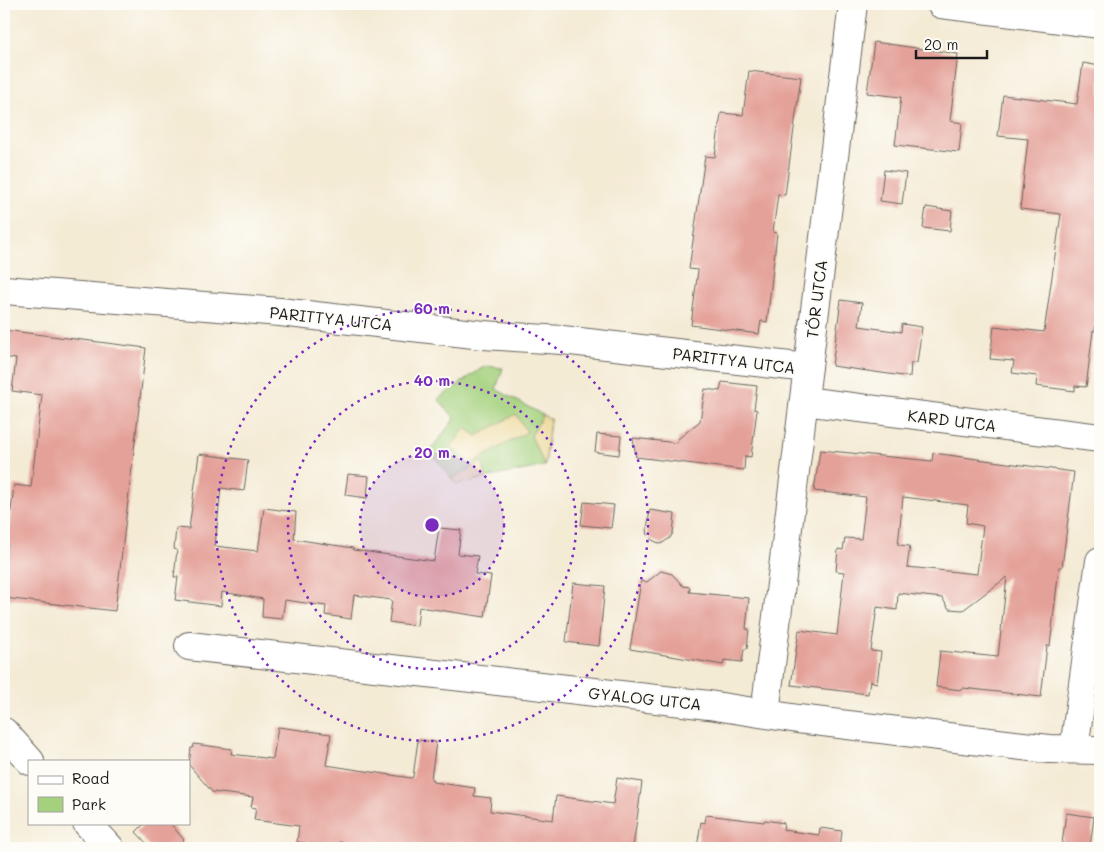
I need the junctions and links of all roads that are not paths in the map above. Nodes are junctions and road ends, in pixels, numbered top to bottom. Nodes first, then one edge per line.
1 (853, 4) edge
2 (941, 4) edge
3 (1100, 24) edge
4 (4, 290) edge
5 (808, 368) junction
6 (804, 401) junction
7 (1100, 438) edge
8 (1100, 561) edge
9 (189, 646) dead end
10 (765, 713) junction
11 (4, 732) edge
12 (1087, 750) edge
13 (29, 760) edge
14 (88, 824) edge
15 (110, 848) edge

1 - 5 street, TŐR UTCA
2 - 3 street
4 - 5 street, PARITTYA UTCA
5 - 6 street, TŐR UTCA
6 - 7 street, KARD UTCA
6 - 10 street, TŐR UTCA
8 - 12 street
9 - 10 street, GYALOG UTCA
10 - 12 street, GYALOG UTCA
11 - 13 street
14 - 15 street

